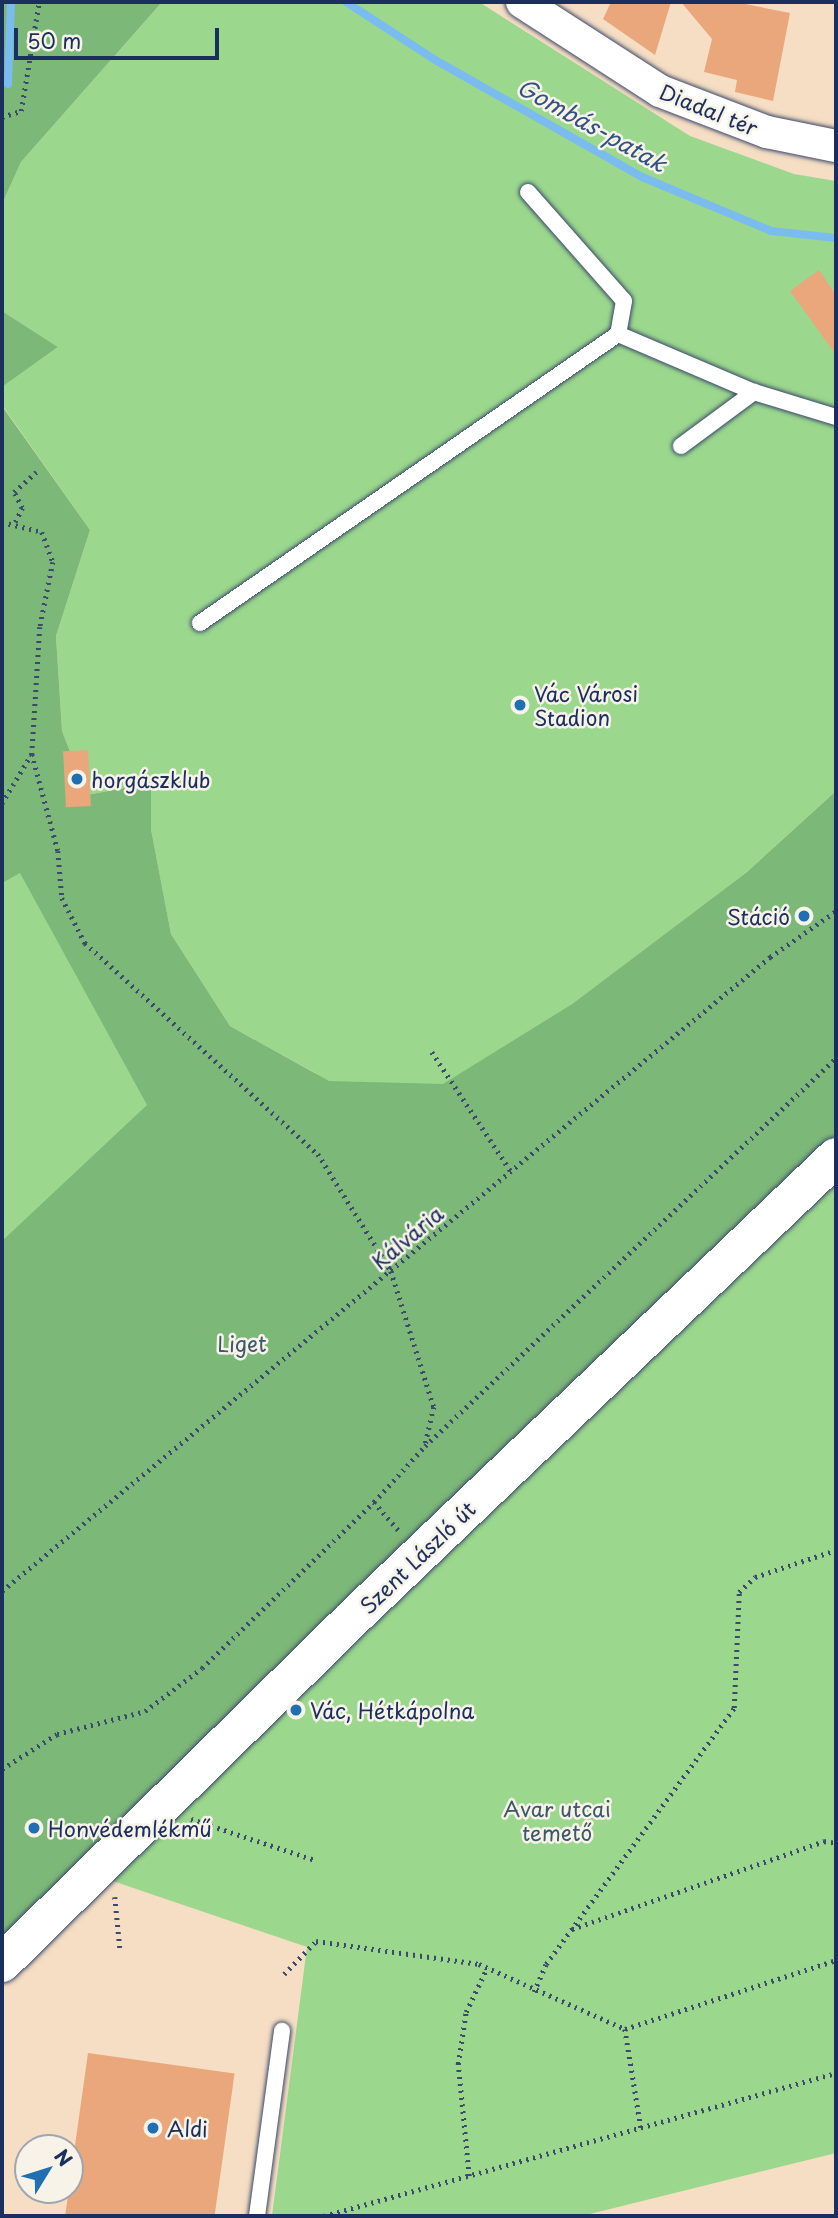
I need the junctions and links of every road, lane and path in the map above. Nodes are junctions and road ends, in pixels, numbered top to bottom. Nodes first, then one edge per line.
1 (38, 2) edge
2 (522, 2) edge
3 (2, 117) edge
4 (836, 146) edge
5 (528, 192) dead end
6 (618, 334) junction
7 (754, 392) junction
8 (836, 417) edge
9 (681, 446) dead end
10 (36, 472) dead end
11 (2, 522) edge
12 (15, 522) junction
13 (200, 623) dead end
14 (32, 754) junction
15 (2, 804) edge
16 (836, 911) edge
17 (432, 1052) dead end
18 (836, 1058) edge
19 (836, 1157) edge
20 (512, 1173) junction
21 (391, 1271) junction
22 (425, 1447) junction
23 (836, 1550) edge
24 (2, 1591) edge
25 (2, 1769) edge
26 (161, 1809) junction
27 (836, 1843) edge
28 (315, 1860) dead end
29 (95, 1871) junction
30 (571, 1930) junction
31 (120, 1948) dead end
32 (836, 1960) edge
33 (2, 1962) edge
34 (487, 1968) junction
35 (284, 1974) dead end
36 (534, 1992) junction
37 (625, 2029) junction
38 (282, 2031) dead end
39 (836, 2073) edge
40 (641, 2128) junction
41 (469, 2176) junction
42 (257, 2216) edge
43 (324, 2216) edge

1 - 3 path
2 - 4 street, Diadal tér
5 - 6 lane
6 - 7 lane
6 - 13 lane
7 - 8 lane
7 - 9 lane
10 - 12 path
11 - 12 path
12 - 14 path
14 - 15 path
14 - 21 path
16 - 20 path, Kálvária
17 - 20 path
18 - 22 path
19 - 26 main road, Szent László út
20 - 21 path, Kálvária
21 - 22 path
21 - 24 path, Kálvária
22 - 25 path
23 - 30 path
26 - 28 path
26 - 29 main road, Szent László út
27 - 30 path
29 - 31 path
29 - 33 main road, Szent László út
30 - 36 path
32 - 37 path
34 - 35 path
34 - 36 path
34 - 41 path
36 - 37 path
37 - 40 path
38 - 42 lane
39 - 40 path
40 - 41 path
41 - 43 path

